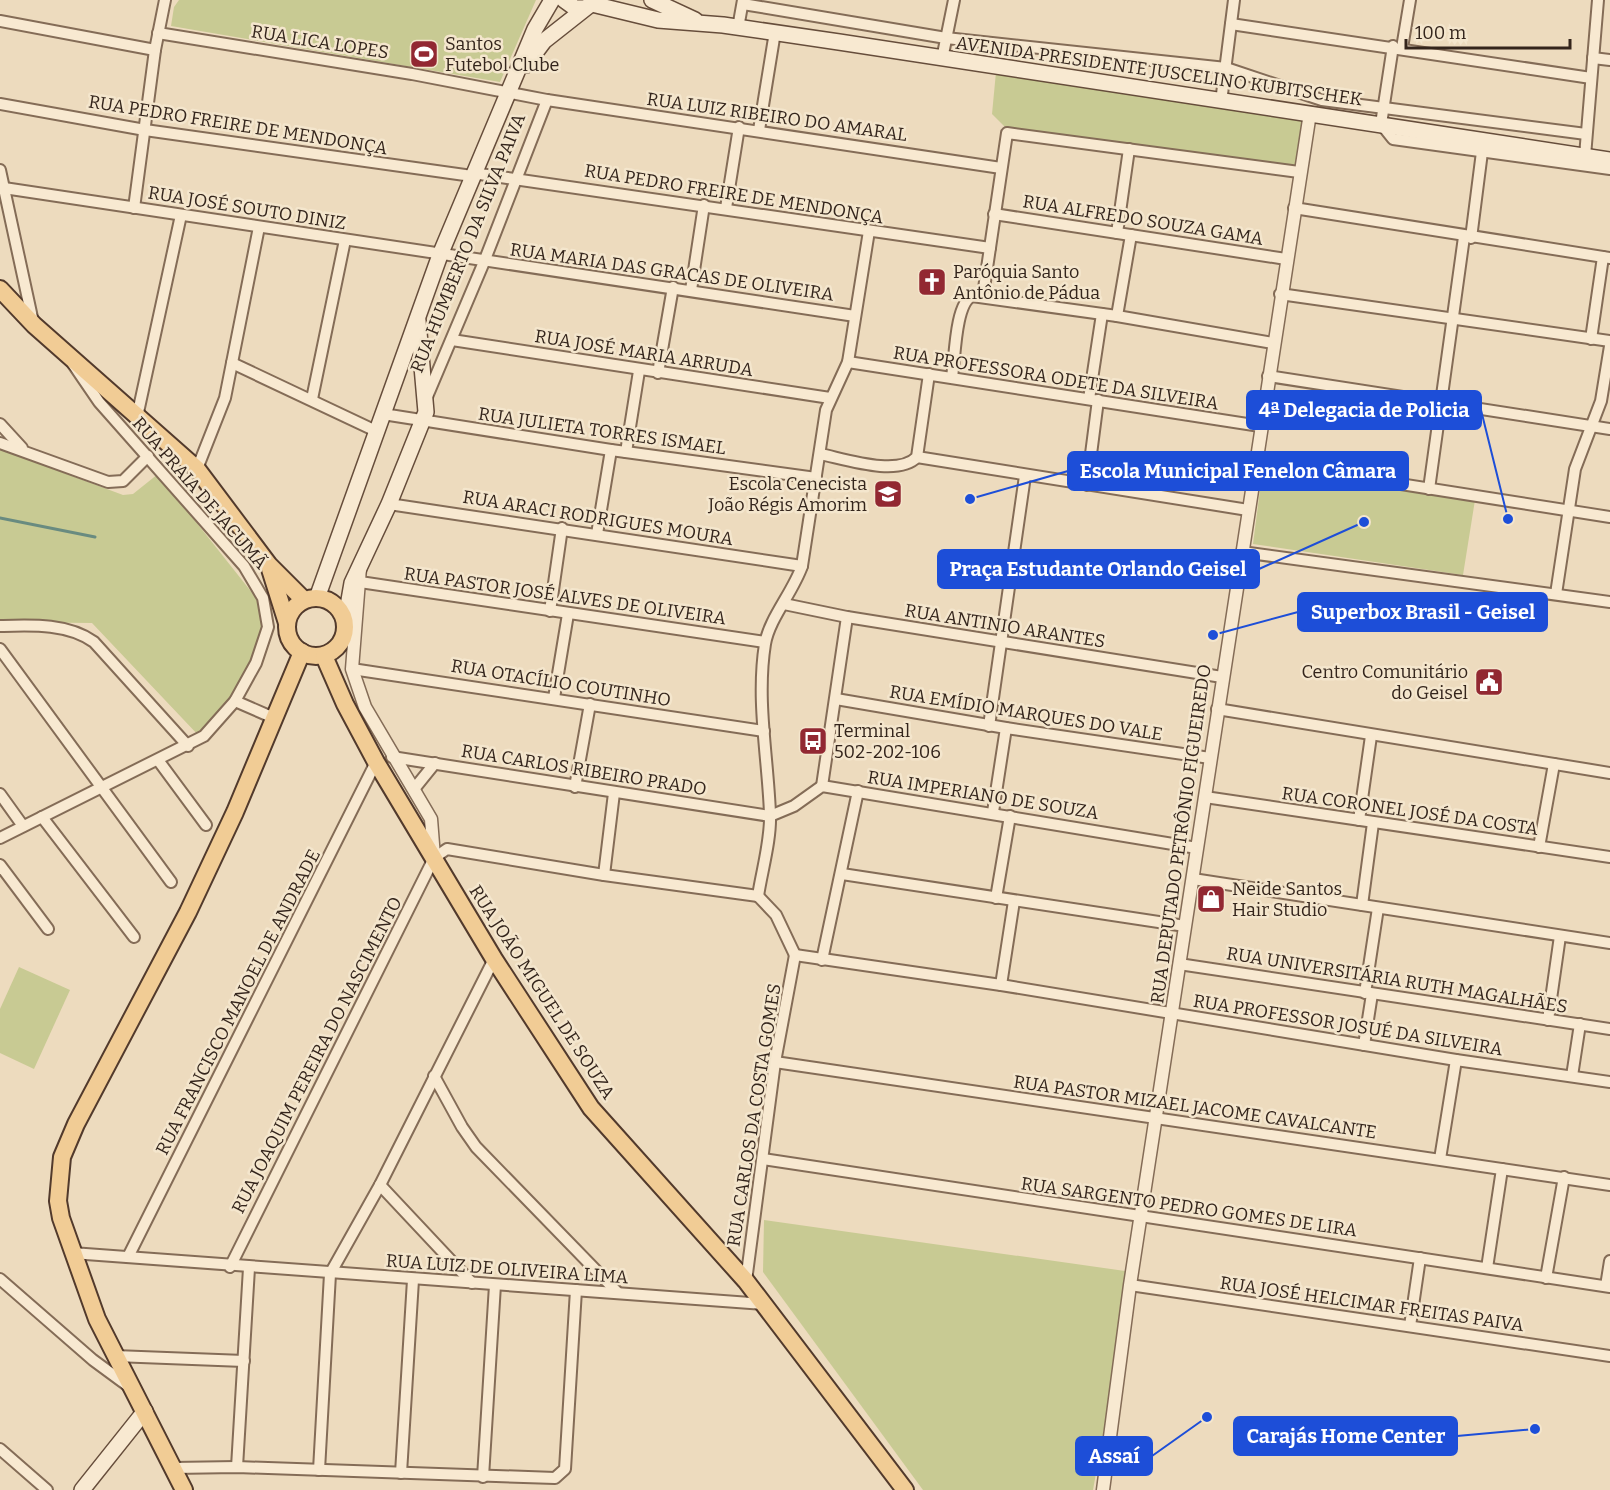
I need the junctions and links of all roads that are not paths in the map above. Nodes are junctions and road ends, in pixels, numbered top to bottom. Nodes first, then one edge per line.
1 (165, 0) edge
2 (552, 0) edge
3 (564, 0) edge
4 (652, 0) edge
5 (953, 0) edge
6 (1234, 0) edge
7 (1410, 0) edge
8 (1598, 0) edge
9 (743, 2) edge
10 (591, 4) edge
11 (0, 21) edge
12 (844, 21) junction
13 (703, 24) junction
14 (1231, 24) junction
15 (738, 28) junction
16 (775, 32) junction
17 (158, 33) junction
18 (945, 38) junction
19 (839, 42) junction
20 (1398, 47) junction
21 (155, 50) junction
22 (1593, 58) junction
23 (942, 59) junction
24 (1610, 60) edge
25 (1226, 68) junction
26 (1591, 78) junction
27 (512, 86) junction
28 (547, 100) junction
29 (1221, 102) junction
30 (0, 104) edge
31 (1385, 108) junction
32 (1310, 112) junction
33 (1495, 122) junction
34 (1381, 124) junction
35 (739, 128) junction
36 (1552, 129) junction
37 (145, 130) junction
38 (759, 130) junction
39 (1586, 134) junction
40 (1487, 147) junction
41 (1129, 149) junction
42 (1550, 155) junction
43 (1585, 156) junction
44 (1610, 160) edge
45 (1001, 168) junction
46 (1610, 169) edge
47 (0, 170) edge
48 (1299, 172) junction
49 (473, 175) junction
50 (516, 178) junction
51 (4, 188) junction
52 (704, 205) junction
53 (134, 208) junction
54 (726, 208) junction
55 (1294, 208) junction
56 (994, 214) junction
57 (180, 215) junction
58 (259, 227) junction
59 (869, 231) junction
60 (1117, 233) junction
61 (1131, 235) junction
62 (1468, 237) junction
63 (345, 240) junction
64 (990, 248) junction
65 (440, 255) junction
66 (1607, 258) edge
67 (1286, 259) junction
68 (484, 262) junction
69 (673, 287) junction
70 (691, 290) junction
71 (1280, 294) junction
72 (983, 295) junction
73 (4, 297) edge
74 (1102, 314) junction
75 (417, 315) junction
76 (855, 316) junction
77 (1117, 316) junction
78 (1452, 320) junction
79 (34, 325) junction
80 (1591, 339) junction
81 (452, 340) junction
82 (1610, 341) edge
83 (1273, 343) junction
84 (1610, 346) edge
85 (68, 356) junction
86 (848, 362) junction
87 (232, 363) junction
88 (639, 370) junction
89 (658, 373) junction
90 (929, 374) junction
91 (1268, 376) junction
92 (952, 377) junction
93 (830, 398) junction
94 (312, 399) junction
95 (426, 399) junction
96 (1093, 399) junction
97 (1439, 403) junction
98 (383, 414) junction
99 (137, 417) junction
100 (423, 422) junction
101 (0, 424) edge
102 (1260, 426) junction
103 (1591, 426) junction
104 (1610, 429) edge
105 (376, 431) junction
106 (0, 442) edge
107 (24, 450) junction
108 (611, 450) junction
109 (626, 452) junction
110 (819, 454) junction
111 (148, 456) junction
112 (917, 458) junction
113 (1254, 461) junction
114 (197, 469) junction
115 (1025, 476) junction
116 (816, 478) junction
117 (1087, 485) junction
118 (1429, 489) junction
119 (389, 504) junction
120 (1248, 510) junction
121 (1568, 511) junction
122 (1610, 518) edge
123 (562, 528) junction
124 (597, 534) junction
125 (1242, 552) junction
126 (361, 561) junction
127 (269, 565) junction
128 (802, 566) junction
129 (360, 582) junction
130 (1556, 594) junction
131 (310, 599) junction
132 (1610, 602) edge
133 (784, 604) junction
134 (550, 611) junction
135 (568, 614) junction
136 (847, 617) junction
137 (287, 623) junction
138 (345, 623) junction
139 (0, 626) edge
140 (765, 642) junction
141 (1000, 643) junction
142 (0, 649) edge
143 (302, 652) junction
144 (324, 656) junction
145 (352, 669) junction
146 (1222, 677) junction
147 (554, 698) junction
148 (836, 699) junction
149 (235, 701) junction
150 (590, 704) junction
151 (1217, 709) junction
152 (274, 718) junction
153 (989, 726) junction
154 (1005, 728) junction
155 (764, 731) junction
156 (1371, 736) junction
157 (188, 746) junction
158 (393, 757) junction
159 (1210, 758) junction
160 (158, 760) junction
161 (376, 762) junction
162 (435, 763) junction
163 (1554, 764) junction
164 (1610, 773) edge
165 (822, 786) junction
166 (575, 787) junction
167 (100, 788) junction
168 (414, 789) junction
169 (858, 791) junction
170 (614, 793) junction
171 (0, 794) edge
172 (1205, 797) junction
173 (993, 812) junction
174 (770, 816) junction
175 (1010, 816) junction
176 (42, 817) junction
177 (1359, 820) junction
178 (1373, 823) junction
179 (206, 825) dead end
180 (23, 826) junction
181 (0, 838) edge
182 (1539, 847) junction
183 (1197, 848) junction
184 (1610, 857) edge
185 (435, 858) junction
186 (0, 865) edge
187 (842, 874) junction
188 (604, 875) junction
189 (1193, 879) junction
190 (171, 882) dead end
191 (758, 896) junction
192 (996, 898) junction
193 (1014, 901) junction
194 (1362, 905) junction
195 (1378, 908) junction
196 (1185, 926) junction
197 (48, 929) dead end
198 (1560, 936) junction
199 (134, 937) dead end
200 (1610, 944) edge
201 (795, 955) junction
202 (494, 959) junction
203 (822, 960) junction
204 (1179, 964) junction
205 (1001, 985) junction
206 (1368, 993) junction
207 (1172, 1015) junction
208 (1548, 1020) junction
209 (1580, 1024) junction
210 (1610, 1029) edge
211 (1364, 1045) junction
212 (1456, 1060) junction
213 (775, 1062) junction
214 (434, 1076) junction
215 (1572, 1076) junction
216 (1610, 1082) edge
217 (1155, 1117) junction
218 (763, 1159) junction
219 (1440, 1160) junction
220 (1502, 1169) junction
221 (1564, 1177) junction
222 (380, 1185) junction
223 (1610, 1185) edge
224 (1141, 1218) junction
225 (72, 1253) junction
226 (128, 1257) junction
227 (1420, 1258) junction
228 (1610, 1261) edge
229 (230, 1267) junction
230 (249, 1268) junction
231 (1487, 1268) junction
232 (330, 1274) junction
233 (1546, 1278) junction
234 (0, 1279) edge
235 (413, 1280) junction
236 (746, 1281) junction
237 (472, 1283) junction
238 (495, 1285) junction
239 (1130, 1285) junction
240 (1608, 1287) edge
241 (576, 1290) junction
242 (618, 1293) junction
243 (764, 1304) junction
244 (1410, 1326) junction
245 (112, 1350) junction
246 (1610, 1356) edge
247 (93, 1360) junction
248 (244, 1361) junction
249 (135, 1391) junction
250 (145, 1411) junction
251 (0, 1449) edge
252 (237, 1467) junction
253 (172, 1468) junction
254 (319, 1470) junction
255 (401, 1473) junction
256 (483, 1477) junction
257 (47, 1490) edge
258 (82, 1490) edge
259 (184, 1490) edge
260 (904, 1490) edge
261 (1103, 1490) edge

1 - 17 street
2 - 27 main road
3 - 10 main road, AVENIDA PRESIDENTE JUSCELINO KUBITSCHEK
4 - 13 main road
5 - 18 street
6 - 14 street
7 - 20 street
8 - 22 street
9 - 12 street
9 - 15 street
10 - 13 main road, AVENIDA PRESIDENTE JUSCELINO KUBITSCHEK
10 - 27 main road
11 - 21 street
12 - 18 street
12 - 19 street
13 - 15 main road, AVENIDA PRESIDENTE JUSCELINO KUBITSCHEK
14 - 20 street
14 - 25 street
15 - 16 main road, AVENIDA PRESIDENTE JUSCELINO KUBITSCHEK
16 - 19 main road, AVENIDA PRESIDENTE JUSCELINO KUBITSCHEK
16 - 38 street
17 - 21 street
17 - 27 street, RUA LICA LOPES
18 - 23 street
18 - 25 street
19 - 23 main road, AVENIDA PRESIDENTE JUSCELINO KUBITSCHEK
20 - 26 street
20 - 31 street
21 - 37 street
22 - 24 street
22 - 26 street
23 - 29 main road, AVENIDA PRESIDENTE JUSCELINO KUBITSCHEK
25 - 29 street
25 - 31 street
26 - 39 street
27 - 28 street, RUA LICA LOPES
27 - 49 main road
28 - 35 street, RUA LUIZ RIBEIRO DO AMARAL
28 - 50 street, RUA HUMBERTO DA SILVA PAIVA
29 - 32 main road, AVENIDA PRESIDENTE JUSCELINO KUBITSCHEK
30 - 37 street, RUA PEDRO FREIRE DE MENDONÇA
31 - 33 street
31 - 34 street
32 - 34 main road, AVENIDA PRESIDENTE JUSCELINO KUBITSCHEK
32 - 48 street, RUA DEPUTADO PETRÔNIO FIGUEIREDO
33 - 36 street
33 - 40 street
34 - 40 main road, AVENIDA PRESIDENTE JUSCELINO KUBITSCHEK
35 - 38 street, RUA LUIZ RIBEIRO DO AMARAL
35 - 54 street
36 - 39 street
36 - 42 street
37 - 49 street, RUA PEDRO FREIRE DE MENDONÇA
37 - 53 street
38 - 45 street, RUA LUIZ RIBEIRO DO AMARAL
39 - 43 street
40 - 42 main road, AVENIDA PRESIDENTE JUSCELINO KUBITSCHEK
40 - 62 street
41 - 45 street
41 - 48 street
41 - 60 street
42 - 43 main road, AVENIDA PRESIDENTE JUSCELINO KUBITSCHEK
42 - 46 street
43 - 44 main road, AVENIDA PRESIDENTE JUSCELINO KUBITSCHEK
45 - 56 street
47 - 51 street
48 - 55 street, RUA DEPUTADO PETRÔNIO FIGUEIREDO
49 - 50 street, RUA PEDRO FREIRE DE MENDONÇA
49 - 65 main road
50 - 52 street, RUA PEDRO FREIRE DE MENDONÇA
50 - 68 street, RUA HUMBERTO DA SILVA PAIVA
51 - 53 street, RUA JOSÉ SOUTO DINIZ
51 - 79 street
52 - 54 street, RUA PEDRO FREIRE DE MENDONÇA
52 - 70 street
53 - 57 street, RUA JOSÉ SOUTO DINIZ
54 - 59 street, RUA PEDRO FREIRE DE MENDONÇA
55 - 62 street
55 - 67 street, RUA DEPUTADO PETRÔNIO FIGUEIREDO
56 - 60 street, RUA ALFREDO SOUZA GAMA
56 - 64 street
57 - 58 street, RUA JOSÉ SOUTO DINIZ
57 - 99 street
58 - 63 street, RUA JOSÉ SOUTO DINIZ
58 - 87 street
59 - 64 street, RUA PEDRO FREIRE DE MENDONÇA
59 - 76 street
60 - 61 street, RUA ALFREDO SOUZA GAMA
61 - 67 street, RUA ALFREDO SOUZA GAMA
61 - 77 street
62 - 66 street
62 - 78 street
63 - 65 street, RUA JOSÉ SOUTO DINIZ
63 - 94 street
64 - 72 street
65 - 68 street, RUA JOSÉ SOUTO DINIZ
65 - 75 main road
66 - 80 street
67 - 71 street, RUA DEPUTADO PETRÔNIO FIGUEIREDO
68 - 69 street, RUA MARIA DAS GRACAS DE OLIVEIRA
68 - 81 street, RUA HUMBERTO DA SILVA PAIVA
69 - 70 street, RUA MARIA DAS GRACAS DE OLIVEIRA
69 - 89 street
70 - 76 street, RUA MARIA DAS GRACAS DE OLIVEIRA
71 - 78 street
71 - 83 street, RUA DEPUTADO PETRÔNIO FIGUEIREDO
72 - 74 street
72 - 92 street
73 - 79 main road
74 - 77 street
74 - 96 street
75 - 95 main road
75 - 98 main road
76 - 86 street
77 - 83 street
78 - 80 street
78 - 97 street
79 - 85 main road
80 - 82 street
81 - 88 street, RUA JOSÉ MARIA ARRUDA
81 - 95 street, RUA HUMBERTO DA SILVA PAIVA
83 - 91 street, RUA DEPUTADO PETRÔNIO FIGUEIREDO
84 - 103 street
85 - 99 main road
85 - 111 street, RUA PRAIA DE JACUMÃ
86 - 90 street, RUA PROFESSORA ODETE DA SILVEIRA
86 - 93 street
87 - 94 street
87 - 114 street
88 - 89 street, RUA JOSÉ MARIA ARRUDA
88 - 109 street
89 - 93 street, RUA JOSÉ MARIA ARRUDA
90 - 92 street, RUA PROFESSORA ODETE DA SILVEIRA
90 - 112 street
91 - 97 street
91 - 102 street, RUA DEPUTADO PETRÔNIO FIGUEIREDO
92 - 96 street, RUA PROFESSORA ODETE DA SILVEIRA
93 - 110 street
94 - 105 street
95 - 100 main road
96 - 102 street, RUA PROFESSORA ODETE DA SILVEIRA
96 - 117 street
97 - 103 street
97 - 118 street
98 - 100 street, RUA JULIETA TORRES ISMAEL
98 - 105 main road
99 - 114 main road
100 - 108 street, RUA JULIETA TORRES ISMAEL
100 - 119 main road
101 - 107 street
102 - 113 street, RUA DEPUTADO PETRÔNIO FIGUEIREDO
103 - 104 street
103 - 121 street
105 - 131 main road
106 - 107 street
107 - 111 street
108 - 109 street, RUA JULIETA TORRES ISMAEL
108 - 124 street
109 - 116 street, RUA JULIETA TORRES ISMAEL
110 - 112 street
110 - 116 street
111 - 149 street, RUA PRAIA DE JACUMÃ
112 - 115 street
113 - 118 street
113 - 120 street, RUA DEPUTADO PETRÔNIO FIGUEIREDO
114 - 127 main road
115 - 117 street
115 - 141 street
116 - 128 street
117 - 120 street
118 - 121 street
119 - 123 street, RUA ARACI RODRIGUES MOURA
119 - 126 main road
120 - 125 street, RUA DEPUTADO PETRÔNIO FIGUEIREDO
121 - 122 street
121 - 130 street
123 - 124 street, RUA ARACI RODRIGUES MOURA
123 - 134 street
124 - 128 street, RUA ARACI RODRIGUES MOURA
125 - 130 street
125 - 146 street, RUA DEPUTADO PETRÔNIO FIGUEIREDO
126 - 129 street
126 - 138 main road
127 - 131 main road
127 - 137 main road
128 - 133 street
129 - 134 street, RUA PASTOR JOSÉ ALVES DE OLIVEIRA
129 - 145 street
130 - 132 street
131 - 137 main road
131 - 138 main road
133 - 136 street, RUA ANTINIO ARANTES
133 - 140 street
134 - 135 street, RUA PASTOR JOSÉ ALVES DE OLIVEIRA
135 - 140 street, RUA PASTOR JOSÉ ALVES DE OLIVEIRA
135 - 147 street
136 - 141 street, RUA ANTINIO ARANTES
136 - 148 street
137 - 143 main road
138 - 144 main road
139 - 157 street
140 - 155 street
141 - 146 street, RUA ANTINIO ARANTES
141 - 153 street
142 - 167 street
143 - 144 main road
143 - 152 main road
144 - 161 main road, RUA JOÃO MIGUEL DE SOUZA
145 - 147 street, RUA OTACÍLIO COUTINHO
145 - 158 street
146 - 151 street, RUA DEPUTADO PETRÔNIO FIGUEIREDO
147 - 150 street, RUA OTACÍLIO COUTINHO
148 - 153 street, RUA EMÍDIO MARQUES DO VALE
148 - 165 street
149 - 152 street
149 - 157 street, RUA PRAIA DE JACUMÃ
150 - 155 street, RUA OTACÍLIO COUTINHO
150 - 166 street
151 - 156 street
151 - 159 street, RUA DEPUTADO PETRÔNIO FIGUEIREDO
152 - 225 main road
153 - 154 street, RUA EMÍDIO MARQUES DO VALE
154 - 159 street, RUA EMÍDIO MARQUES DO VALE
154 - 173 street
155 - 174 street
156 - 163 street
156 - 177 street
157 - 160 street, RUA PRAIA DE JACUMÃ
158 - 162 street, RUA CARLOS RIBEIRO PRADO
158 - 168 street
159 - 172 street, RUA DEPUTADO PETRÔNIO FIGUEIREDO
160 - 167 street, RUA PRAIA DE JACUMÃ
160 - 179 street
161 - 185 main road, RUA JOÃO MIGUEL DE SOUZA
161 - 226 street, RUA FRANCISCO MANOEL DE ANDRADE
162 - 166 street, RUA CARLOS RIBEIRO PRADO
162 - 168 street
163 - 164 street
163 - 182 street
165 - 169 street, RUA IMPERIANO DE SOUZA
165 - 174 street
166 - 170 street, RUA CARLOS RIBEIRO PRADO
167 - 176 street, RUA PRAIA DE JACUMÃ
167 - 190 street
168 - 185 street
169 - 173 street, RUA IMPERIANO DE SOUZA
169 - 187 street
170 - 174 street, RUA CARLOS RIBEIRO PRADO
170 - 188 street
171 - 180 street
172 - 177 street, RUA CORONEL JOSÉ DA COSTA
172 - 183 street, RUA DEPUTADO PETRÔNIO FIGUEIREDO
173 - 175 street, RUA IMPERIANO DE SOUZA
174 - 191 street
175 - 183 street, RUA IMPERIANO DE SOUZA
175 - 192 street
176 - 180 street, RUA PRAIA DE JACUMÃ
176 - 199 street
177 - 178 street, RUA CORONEL JOSÉ DA COSTA
178 - 182 street, RUA CORONEL JOSÉ DA COSTA
178 - 194 street
180 - 181 street, RUA PRAIA DE JACUMÃ
182 - 184 street, RUA CORONEL JOSÉ DA COSTA
183 - 189 street, RUA DEPUTADO PETRÔNIO FIGUEIREDO
185 - 188 street
185 - 202 main road, RUA JOÃO MIGUEL DE SOUZA
185 - 229 street, RUA JOAQUIM PEREIRA DO NASCIMENTO
186 - 197 street
187 - 192 street
187 - 203 street
188 - 191 street
189 - 194 street
189 - 196 street, RUA DEPUTADO PETRÔNIO FIGUEIREDO
191 - 201 street
192 - 193 street
193 - 196 street
193 - 205 street
194 - 195 street
195 - 198 street
195 - 206 street
196 - 204 street, RUA DEPUTADO PETRÔNIO FIGUEIREDO
198 - 200 street
198 - 208 street
201 - 203 street, RUA PROFESSOR JOSUÉ DA SILVEIRA
201 - 213 street, RUA CARLOS DA COSTA GOMES
202 - 214 street
202 - 236 main road, RUA JOÃO MIGUEL DE SOUZA
203 - 205 street, RUA PROFESSOR JOSUÉ DA SILVEIRA
204 - 206 street, RUA UNIVERSITÁRIA RUTH MAGALHÃES
204 - 207 street, RUA DEPUTADO PETRÔNIO FIGUEIREDO
205 - 207 street, RUA PROFESSOR JOSUÉ DA SILVEIRA
206 - 208 street, RUA UNIVERSITÁRIA RUTH MAGALHÃES
206 - 211 street
207 - 211 street, RUA PROFESSOR JOSUÉ DA SILVEIRA
207 - 217 street, RUA DEPUTADO PETRÔNIO FIGUEIREDO
208 - 209 street, RUA UNIVERSITÁRIA RUTH MAGALHÃES
209 - 210 street, RUA UNIVERSITÁRIA RUTH MAGALHÃES
209 - 215 street
211 - 212 street, RUA PROFESSOR JOSUÉ DA SILVEIRA
212 - 215 street, RUA PROFESSOR JOSUÉ DA SILVEIRA
212 - 219 street
213 - 217 street, RUA PASTOR MIZAEL JACOME CAVALCANTE
213 - 218 street, RUA CARLOS DA COSTA GOMES
214 - 222 street
214 - 242 street
215 - 216 street, RUA PROFESSOR JOSUÉ DA SILVEIRA
217 - 219 street, RUA PASTOR MIZAEL JACOME CAVALCANTE
217 - 224 street, RUA DEPUTADO PETRÔNIO FIGUEIREDO
218 - 224 street, RUA SARGENTO PEDRO GOMES DE LIRA
218 - 236 street, RUA CARLOS DA COSTA GOMES
219 - 220 street, RUA PASTOR MIZAEL JACOME CAVALCANTE
220 - 221 street, RUA PASTOR MIZAEL JACOME CAVALCANTE
220 - 231 street
221 - 223 street, RUA PASTOR MIZAEL JACOME CAVALCANTE
221 - 233 street
222 - 232 street
222 - 237 street
224 - 227 street, RUA SARGENTO PEDRO GOMES DE LIRA
224 - 239 street, RUA DEPUTADO PETRÔNIO FIGUEIREDO
225 - 226 street, RUA LUIZ DE OLIVEIRA LIMA
225 - 245 main road
226 - 229 street, RUA LUIZ DE OLIVEIRA LIMA
227 - 231 street, RUA SARGENTO PEDRO GOMES DE LIRA
227 - 244 street
228 - 240 street
229 - 230 street, RUA LUIZ DE OLIVEIRA LIMA
230 - 232 street, RUA LUIZ DE OLIVEIRA LIMA
230 - 248 street
231 - 233 street, RUA SARGENTO PEDRO GOMES DE LIRA
232 - 235 street, RUA LUIZ DE OLIVEIRA LIMA
232 - 254 street
233 - 240 street, RUA SARGENTO PEDRO GOMES DE LIRA
234 - 247 street
235 - 237 street, RUA LUIZ DE OLIVEIRA LIMA
235 - 255 street
236 - 243 main road, RUA JOÃO MIGUEL DE SOUZA
237 - 238 street, RUA LUIZ DE OLIVEIRA LIMA
238 - 241 street, RUA LUIZ DE OLIVEIRA LIMA
238 - 256 street
239 - 244 street, RUA JOSÉ HELCIMAR FREITAS PAIVA
239 - 261 street, RUA DEPUTADO PETRÔNIO FIGUEIREDO
241 - 242 street, RUA LUIZ DE OLIVEIRA LIMA
241 - 256 street
242 - 243 street, RUA LUIZ DE OLIVEIRA LIMA
243 - 260 main road, RUA JOÃO MIGUEL DE SOUZA
244 - 246 street, RUA JOSÉ HELCIMAR FREITAS PAIVA
245 - 247 street
245 - 248 street
245 - 249 main road
247 - 249 street
248 - 252 street
249 - 250 main road
250 - 253 main road
250 - 258 main road
251 - 257 street
252 - 253 street
252 - 254 street
253 - 259 main road
254 - 255 street
255 - 256 street

